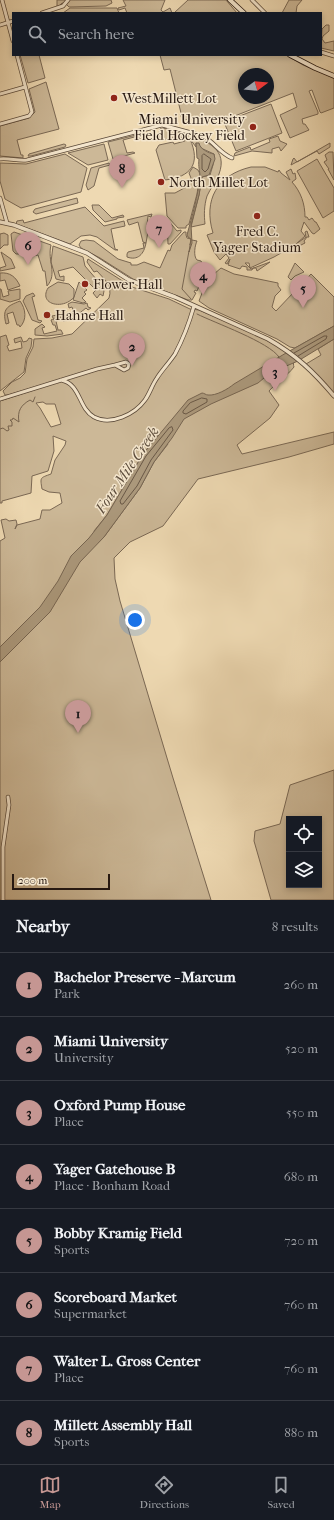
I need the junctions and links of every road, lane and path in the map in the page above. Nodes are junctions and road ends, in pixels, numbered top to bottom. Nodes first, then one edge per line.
1 (2, 0) edge
2 (68, 0) edge
3 (230, 0) edge
4 (252, 0) edge
5 (45, 12) edge
6 (243, 12) edge
7 (264, 12) edge
8 (12, 21) edge
9 (8, 22) junction
10 (0, 24) edge
11 (12, 37) edge
12 (322, 52) edge
13 (17, 56) edge
14 (292, 56) edge
15 (334, 56) edge
16 (334, 76) edge
17 (25, 87) junction
18 (0, 94) edge
19 (0, 124) edge
20 (0, 158) edge
21 (232, 158) dead end
22 (0, 198) edge
23 (0, 222) edge
24 (7, 223) junction
25 (194, 306) junction
26 (115, 365) dead end
27 (61, 380) junction
28 (334, 396) edge
29 (0, 399) edge
30 (8, 797) dead end
31 (3, 900) edge

1 - 9 street
2 - 5 street
3 - 6 main road
4 - 7 street
8 - 9 street
9 - 10 street
9 - 11 street
12 - 15 street
13 - 17 street
14 - 16 main road
17 - 18 street
17 - 19 street
20 - 21 street
22 - 24 street
23 - 24 street
24 - 25 street
25 - 27 street
25 - 28 street
26 - 27 street
27 - 29 street
30 - 31 street

